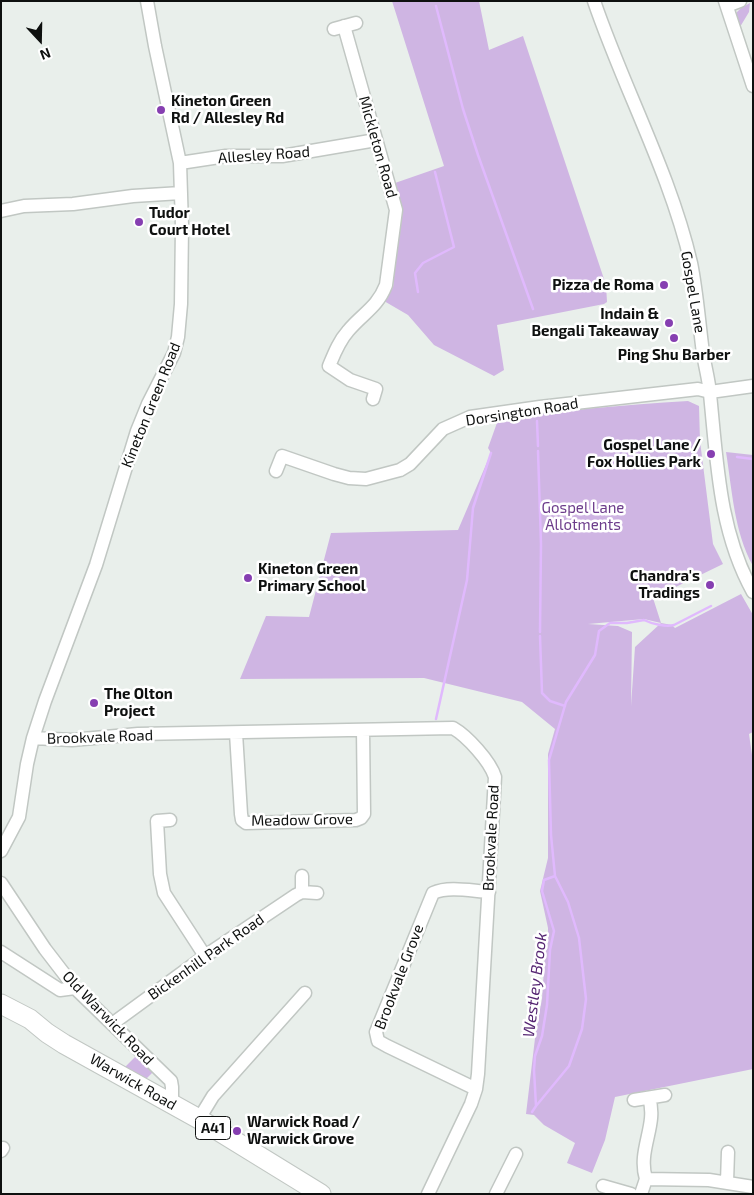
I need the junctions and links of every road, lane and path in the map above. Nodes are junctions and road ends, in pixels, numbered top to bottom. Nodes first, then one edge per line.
1 (148, 1) edge
2 (594, 1) edge
3 (740, 1) edge
4 (726, 3) edge
5 (345, 26) dead end
6 (753, 86) edge
7 (376, 140) junction
8 (180, 163) junction
9 (181, 192) junction
10 (1, 211) edge
11 (753, 386) edge
12 (710, 392) junction
13 (373, 399) dead end
14 (276, 471) dead end
15 (753, 592) edge
16 (363, 730) junction
17 (236, 733) junction
18 (34, 738) junction
19 (170, 820) dead end
20 (1, 851) edge
21 (302, 876) dead end
22 (1, 883) edge
23 (302, 892) junction
24 (489, 892) junction
25 (317, 893) dead end
26 (1, 952) edge
27 (205, 956) junction
28 (76, 988) junction
29 (304, 993) dead end
30 (1, 1004) edge
31 (1, 1013) edge
32 (112, 1024) junction
33 (47, 1033) junction
34 (476, 1089) junction
35 (665, 1095) dead end
36 (649, 1098) junction
37 (634, 1100) dead end
38 (172, 1104) junction
39 (199, 1119) junction
40 (728, 1152) dead end
41 (516, 1154) dead end
42 (646, 1179) junction
43 (727, 1182) junction
44 (603, 1186) dead end
45 (753, 1187) edge
46 (321, 1194) edge
47 (428, 1194) edge
48 (496, 1194) edge
49 (631, 1194) edge
50 (642, 1194) edge

1 - 8 street, Kineton Green Road
2 - 12 street, Gospel Lane
3 - 4 street
4 - 6 street
5 - 7 street, Mickleton Road
7 - 8 street, Allesley Road
7 - 13 street, Mickleton Road
8 - 9 street, Kineton Green Road
9 - 10 street
9 - 18 street, Kineton Green Road
11 - 12 street
12 - 14 street, Dorsington Road
12 - 15 street, Gospel Lane
16 - 17 street, Brookvale Road
16 - 17 street, Meadow Grove
16 - 24 street, Brookvale Road
17 - 18 street, Brookvale Road
18 - 20 street, Kineton Green Road
19 - 27 street
21 - 23 street
22 - 28 street, Old Warwick Road
23 - 25 street
23 - 27 street, Bickenhill Park Road
24 - 34 street, Brookvale Road
24 - 34 street, Brookvale Grove
26 - 28 street
27 - 32 street, Bickenhill Park Road
28 - 32 street, Old Warwick Road
29 - 39 street
30 - 33 highway, Warwick Road / A41
31 - 33 highway, Warwick Road / A41
32 - 38 street, Old Warwick Road
33 - 38 highway, Warwick Road / A41
34 - 47 street, Brookvale Road
35 - 36 street
36 - 37 street
36 - 42 street
38 - 39 highway, Warwick Road / A41
39 - 46 highway, Warwick Road / A41
40 - 43 street
41 - 48 street
42 - 43 street
42 - 50 street
43 - 45 street
44 - 49 street

